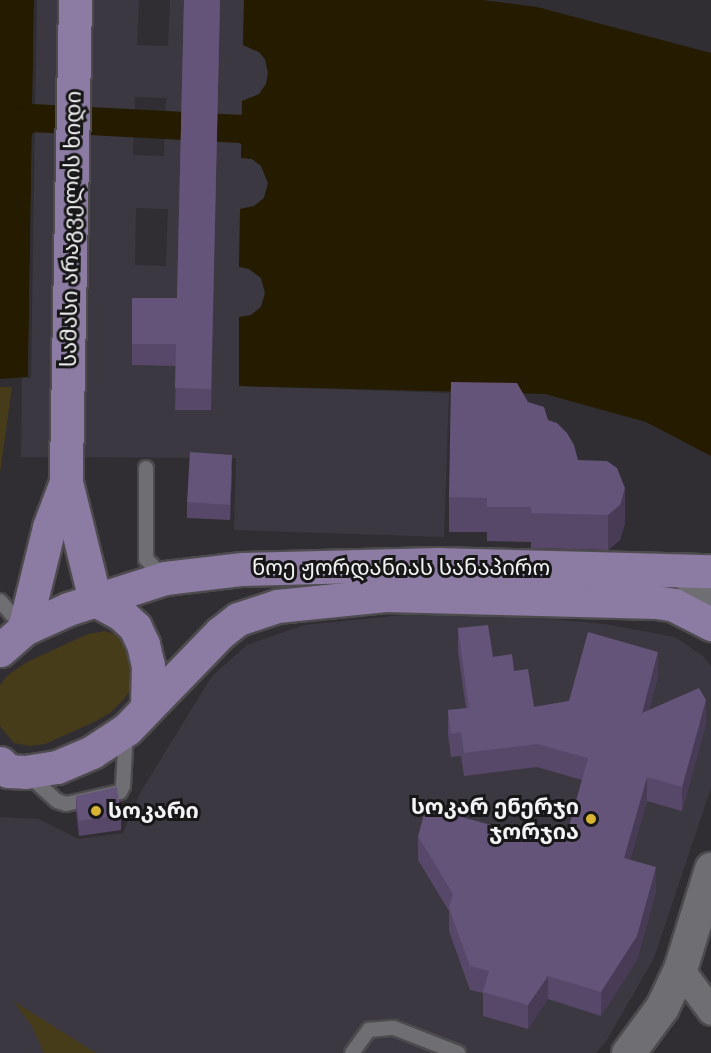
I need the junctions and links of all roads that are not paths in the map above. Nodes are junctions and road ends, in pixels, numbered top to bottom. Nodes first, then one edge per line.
1 (75, 0) edge
2 (146, 468) dead end
3 (67, 470) junction
4 (697, 571) edge
5 (165, 578) junction
6 (711, 594) edge
7 (95, 600) junction
8 (0, 601) edge
9 (711, 624) edge
10 (12, 640) edge
11 (137, 718) junction
12 (8, 769) edge
13 (711, 869) edge
14 (680, 969) junction
15 (711, 1011) edge
16 (352, 1053) edge
17 (458, 1053) edge
18 (628, 1053) edge

1 - 3 main road, სამასი არაგველის ხიდი
2 - 5 lane
3 - 7 main road
3 - 10 main road
4 - 5 main road, ნოე ჟორდანიას სანაპირო
4 - 6 main road
5 - 7 main road, ნოე ჟორდანიას სანაპირო
7 - 10 main road, ნოე ჟორდანიას სანაპირო
7 - 11 main road
8 - 10 lane
9 - 11 main road, ნოე ჟორდანიას სანაპირო
11 - 12 main road, ნოე ჟორდანიას სანაპირო
11 - 12 lane
13 - 14 main road
14 - 15 street
14 - 18 main road
16 - 17 lane

